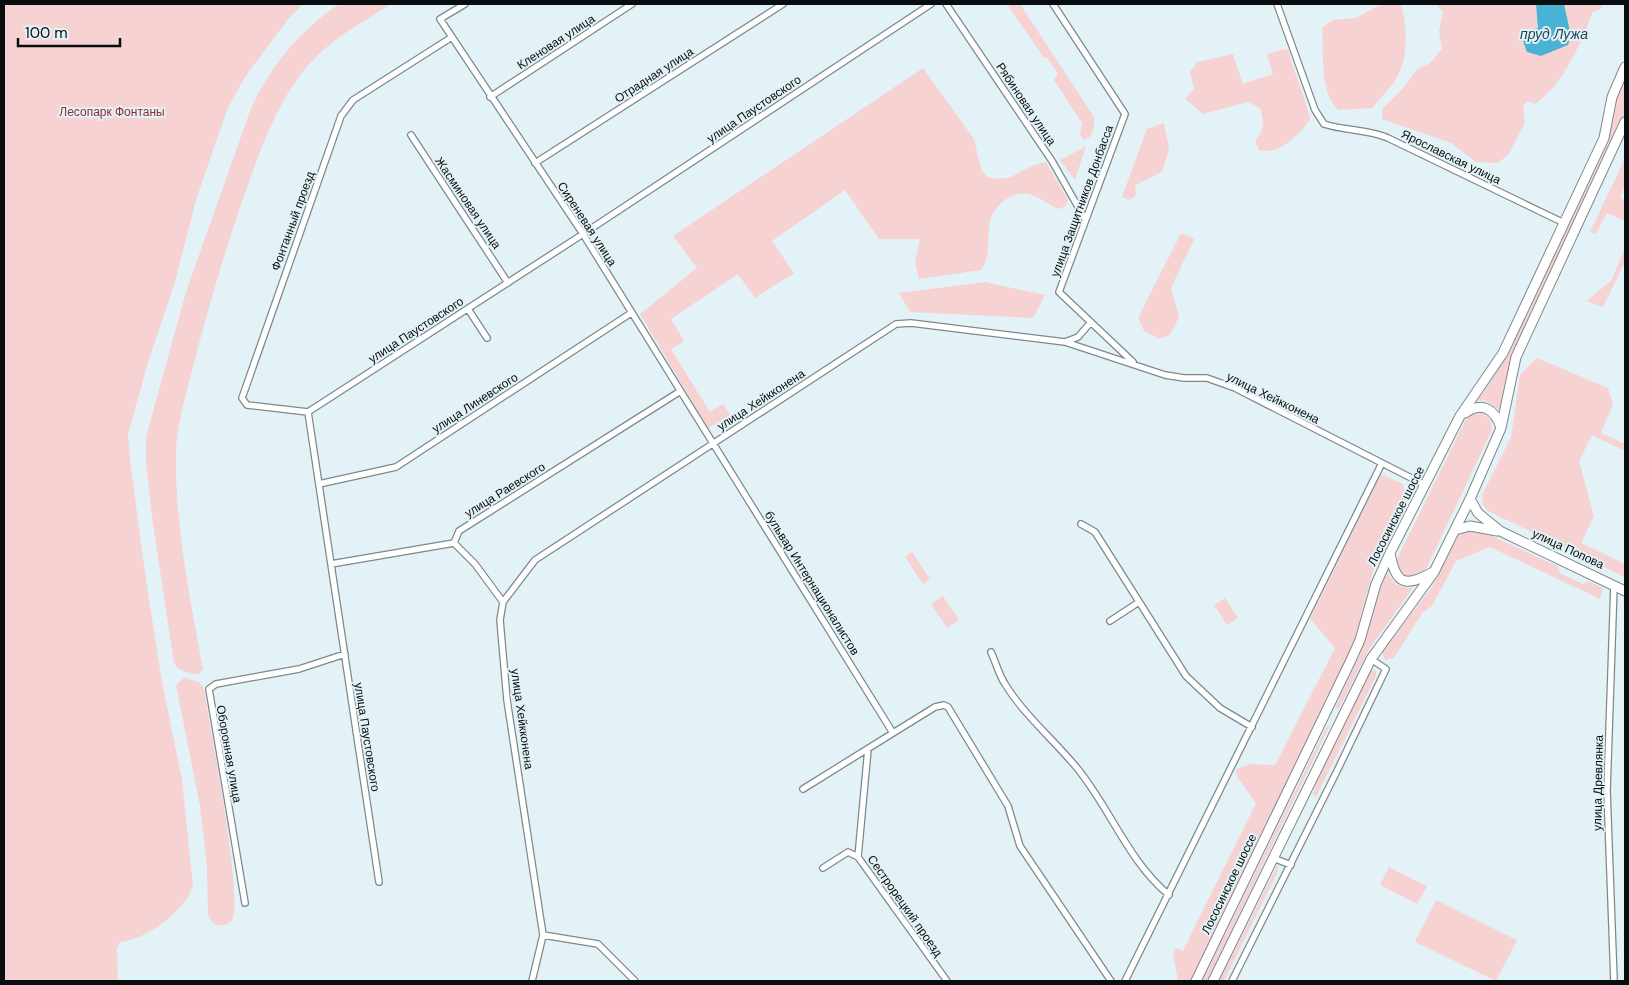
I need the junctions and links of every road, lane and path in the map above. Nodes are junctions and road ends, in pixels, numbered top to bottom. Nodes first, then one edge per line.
1 (465, 4) edge
2 (632, 4) edge
3 (783, 4) edge
4 (931, 4) edge
5 (946, 4) edge
6 (1053, 4) edge
7 (1276, 4) edge
8 (452, 37) junction
9 (1625, 68) edge
10 (490, 97) junction
11 (1625, 122) edge
12 (411, 135) dead end
13 (535, 163) junction
14 (1085, 219) junction
15 (1564, 223) junction
16 (583, 234) junction
17 (508, 282) junction
18 (468, 308) junction
19 (631, 313) junction
20 (1091, 322) junction
21 (487, 338) dead end
22 (1065, 342) junction
23 (1136, 364) junction
24 (679, 392) junction
25 (308, 412) junction
26 (1460, 416) junction
27 (1501, 428) junction
28 (713, 443) junction
29 (1382, 463) junction
30 (319, 484) junction
31 (1425, 484) junction
32 (1470, 499) junction
33 (1081, 524) dead end
34 (1455, 530) junction
35 (1500, 531) junction
36 (454, 543) junction
37 (1390, 553) junction
38 (331, 564) junction
39 (1434, 572) junction
40 (1614, 585) junction
41 (1625, 591) edge
42 (503, 602) junction
43 (1139, 602) junction
44 (1110, 621) dead end
45 (991, 652) dead end
46 (345, 654) junction
47 (1371, 659) junction
48 (1325, 714) junction
49 (1341, 720) junction
50 (1252, 727) junction
51 (894, 733) junction
52 (868, 749) junction
53 (803, 789) dead end
54 (858, 857) junction
55 (1273, 858) junction
56 (1290, 865) junction
57 (823, 868) dead end
58 (380, 882) dead end
59 (1169, 895) junction
60 (245, 903) dead end
61 (543, 935) junction
62 (532, 981) edge
63 (635, 981) edge
64 (947, 981) edge
65 (1111, 981) edge
66 (1125, 981) edge
67 (1196, 981) edge
68 (1213, 981) edge
69 (1232, 981) edge
70 (1614, 981) edge

1 - 8 street, Сиреневая улица
2 - 10 street, Кленовая улица
3 - 13 street, Отрадная улица
4 - 16 street, улица Паустовского
5 - 14 street, Рябиновая улица
6 - 14 street, улица Защитников Донбасса
7 - 15 street, Ярославская улица
8 - 10 street, Сиреневая улица
8 - 25 street, Фонтанный проезд
9 - 15 street, Лососинское шоссе
10 - 13 street, Сиреневая улица
11 - 27 street
12 - 17 street, Жасминовая улица
13 - 16 street, Сиреневая улица
14 - 20 street, улица Защитников Донбасса
15 - 26 street, Лососинское шоссе
16 - 17 street, улица Паустовского
16 - 19 street, Сиреневая улица
17 - 18 street, улица Паустовского
18 - 21 street
18 - 25 street, улица Паустовского
19 - 24 street, Сиреневая улица
19 - 30 street, улица Линевского
20 - 22 street
20 - 23 street, улица Защитников Донбасса
22 - 23 street, улица Хейкконена
22 - 28 street, улица Хейкконена
23 - 29 street, улица Хейкконена
24 - 28 street, Сиреневая улица
24 - 36 street, улица Раевского
25 - 30 street, улица Паустовского
26 - 27 street
26 - 31 street, Лососинское шоссе
27 - 32 street
28 - 42 street, улица Хейкконена
28 - 51 street, бульвар Интернационалистов
29 - 31 street, улица Хейкконена
29 - 50 street
30 - 38 street, улица Паустовского
31 - 37 street, Лососинское шоссе
32 - 34 street
32 - 35 street, улица Попова
33 - 43 street
34 - 35 street, улица Попова
34 - 39 street
35 - 40 street, улица Попова
36 - 38 street
36 - 42 street
37 - 39 street
37 - 48 street, Лососинское шоссе
38 - 46 street, улица Паустовского
39 - 47 street
40 - 41 street, улица Попова
40 - 70 street, улица Древлянка
42 - 61 street, улица Хейкконена
43 - 44 street
43 - 50 street
45 - 59 street
46 - 58 street, улица Паустовского
46 - 60 street, Оборонная улица
47 - 49 street
47 - 56 street
48 - 49 street
48 - 67 street, Лососинское шоссе
49 - 55 street
50 - 59 street
51 - 52 street
51 - 65 street
52 - 53 street
52 - 54 street, Сестрорецкий проезд
54 - 57 street
54 - 64 street, Сестрорецкий проезд
55 - 56 street
55 - 68 street
56 - 69 street
59 - 66 street
61 - 62 street, улица Хейкконена
61 - 63 street

